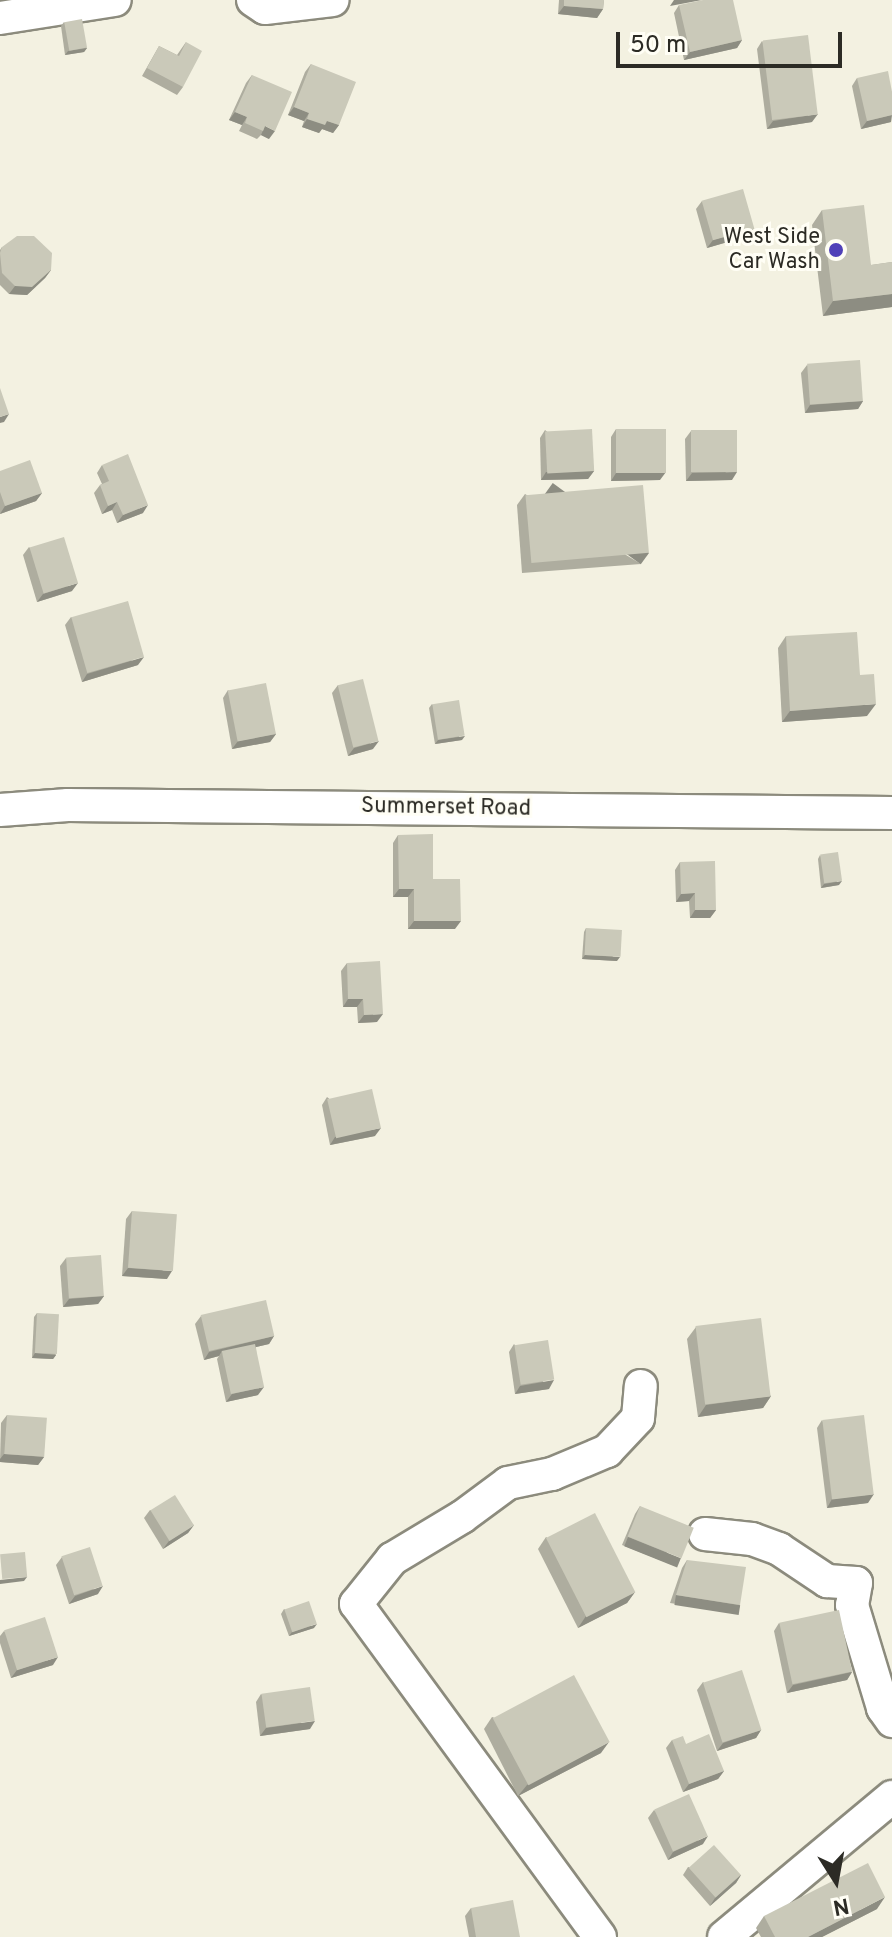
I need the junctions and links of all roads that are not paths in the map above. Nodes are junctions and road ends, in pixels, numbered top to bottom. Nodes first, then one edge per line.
1 (115, 0) edge
2 (253, 0) edge
3 (333, 0) edge
4 (0, 18) edge
5 (0, 810) edge
6 (892, 813) edge
7 (641, 1386) dead end
8 (705, 1534) dead end
9 (892, 1721) edge
10 (892, 1797) edge
11 (600, 1937) edge
12 (724, 1937) edge

1 - 4 street
2 - 3 street
5 - 6 street, Summerset Road
7 - 11 street
8 - 9 street
10 - 12 street

